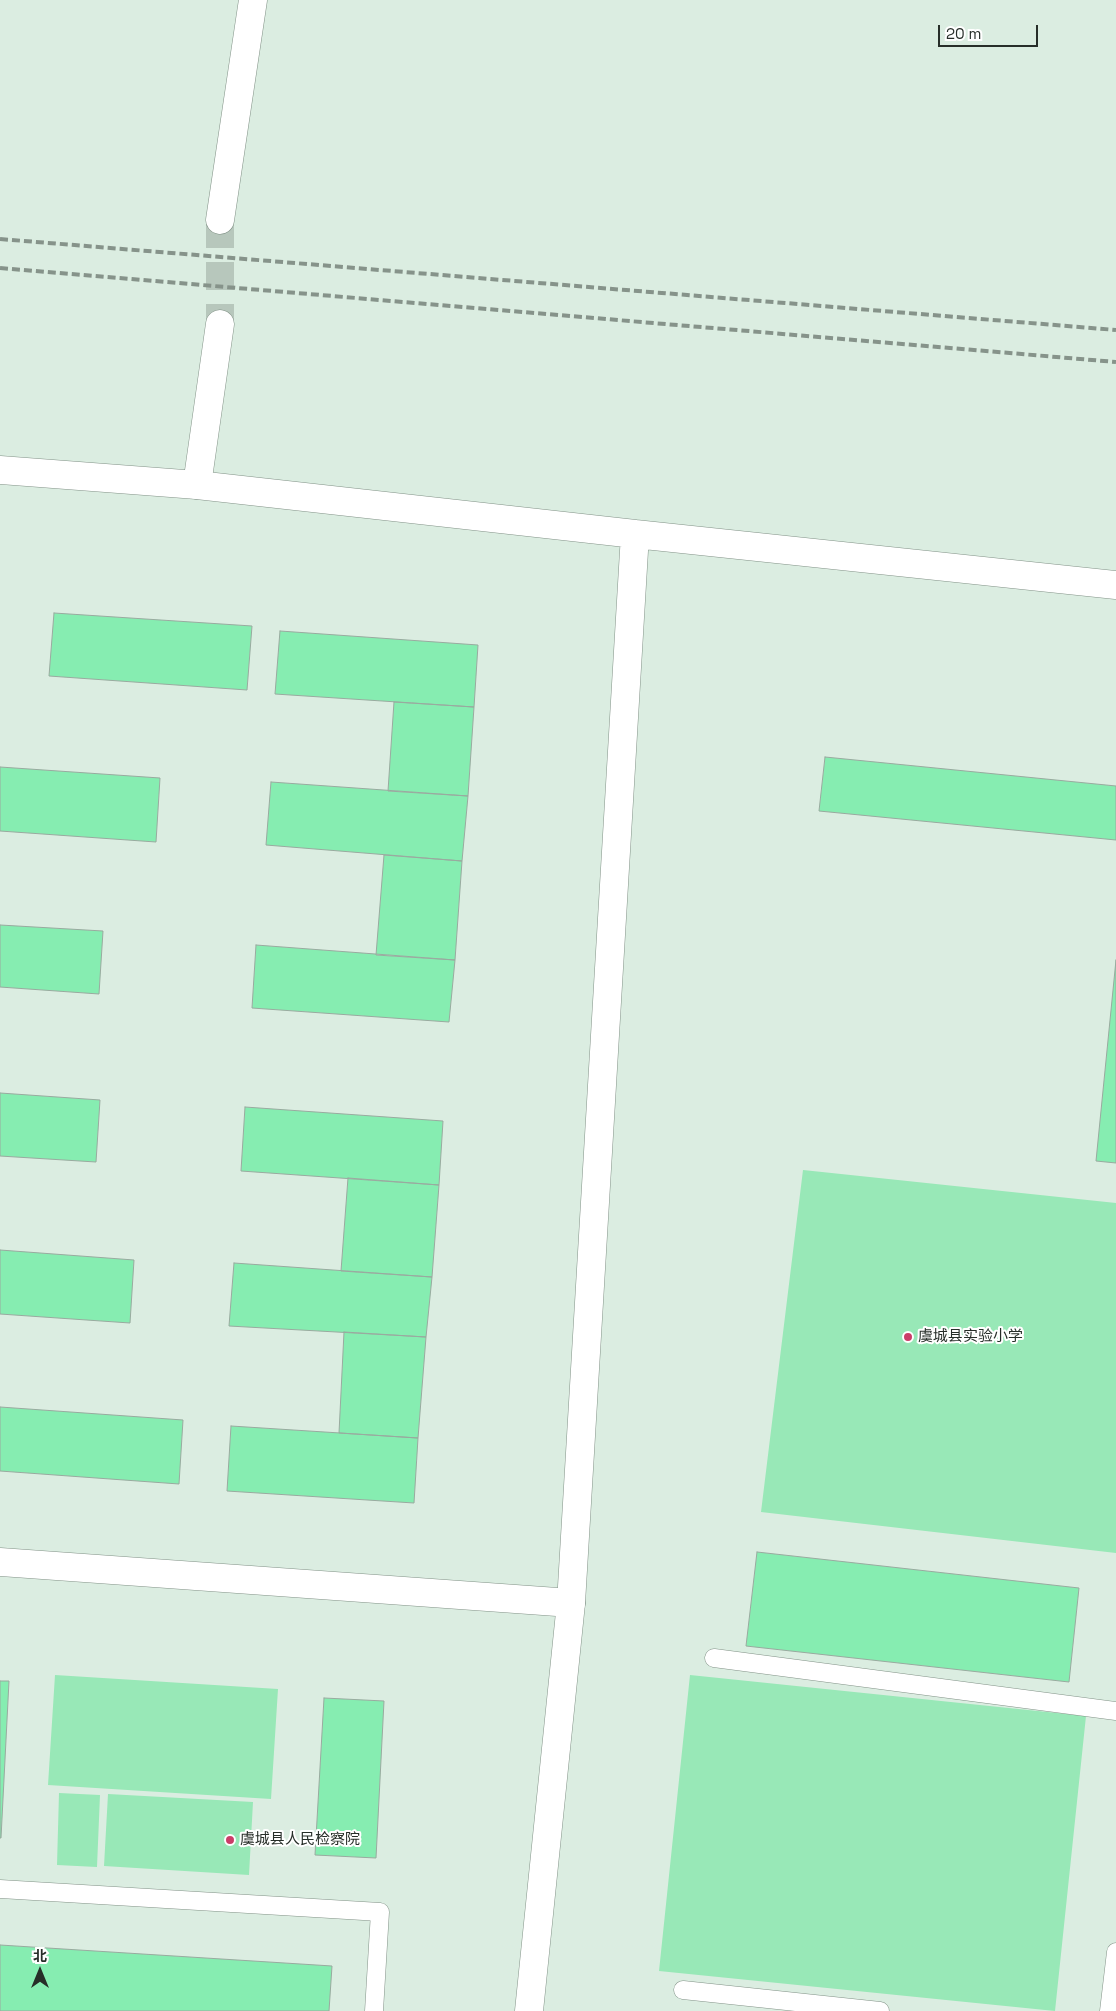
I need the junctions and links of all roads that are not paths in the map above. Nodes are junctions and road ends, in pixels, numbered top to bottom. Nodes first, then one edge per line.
1 (253, 0) edge
2 (220, 220) tunnel mouth
3 (220, 324) tunnel mouth
4 (0, 470) edge
5 (196, 485) junction
6 (635, 534) junction
7 (1116, 585) edge
8 (0, 1562) edge
9 (571, 1603) junction
10 (714, 1658) dead end
11 (1116, 1711) edge
12 (0, 1889) edge
13 (1116, 1952) edge
14 (683, 1990) dead end
15 (374, 2011) edge
16 (529, 2011) edge
17 (880, 2011) edge
18 (1109, 2011) edge

1 - 2 street
3 - 5 street
4 - 5 street
5 - 6 street
6 - 7 street
6 - 9 street
8 - 9 street
9 - 16 street
10 - 11 lane
12 - 15 lane
13 - 18 lane
14 - 17 lane

